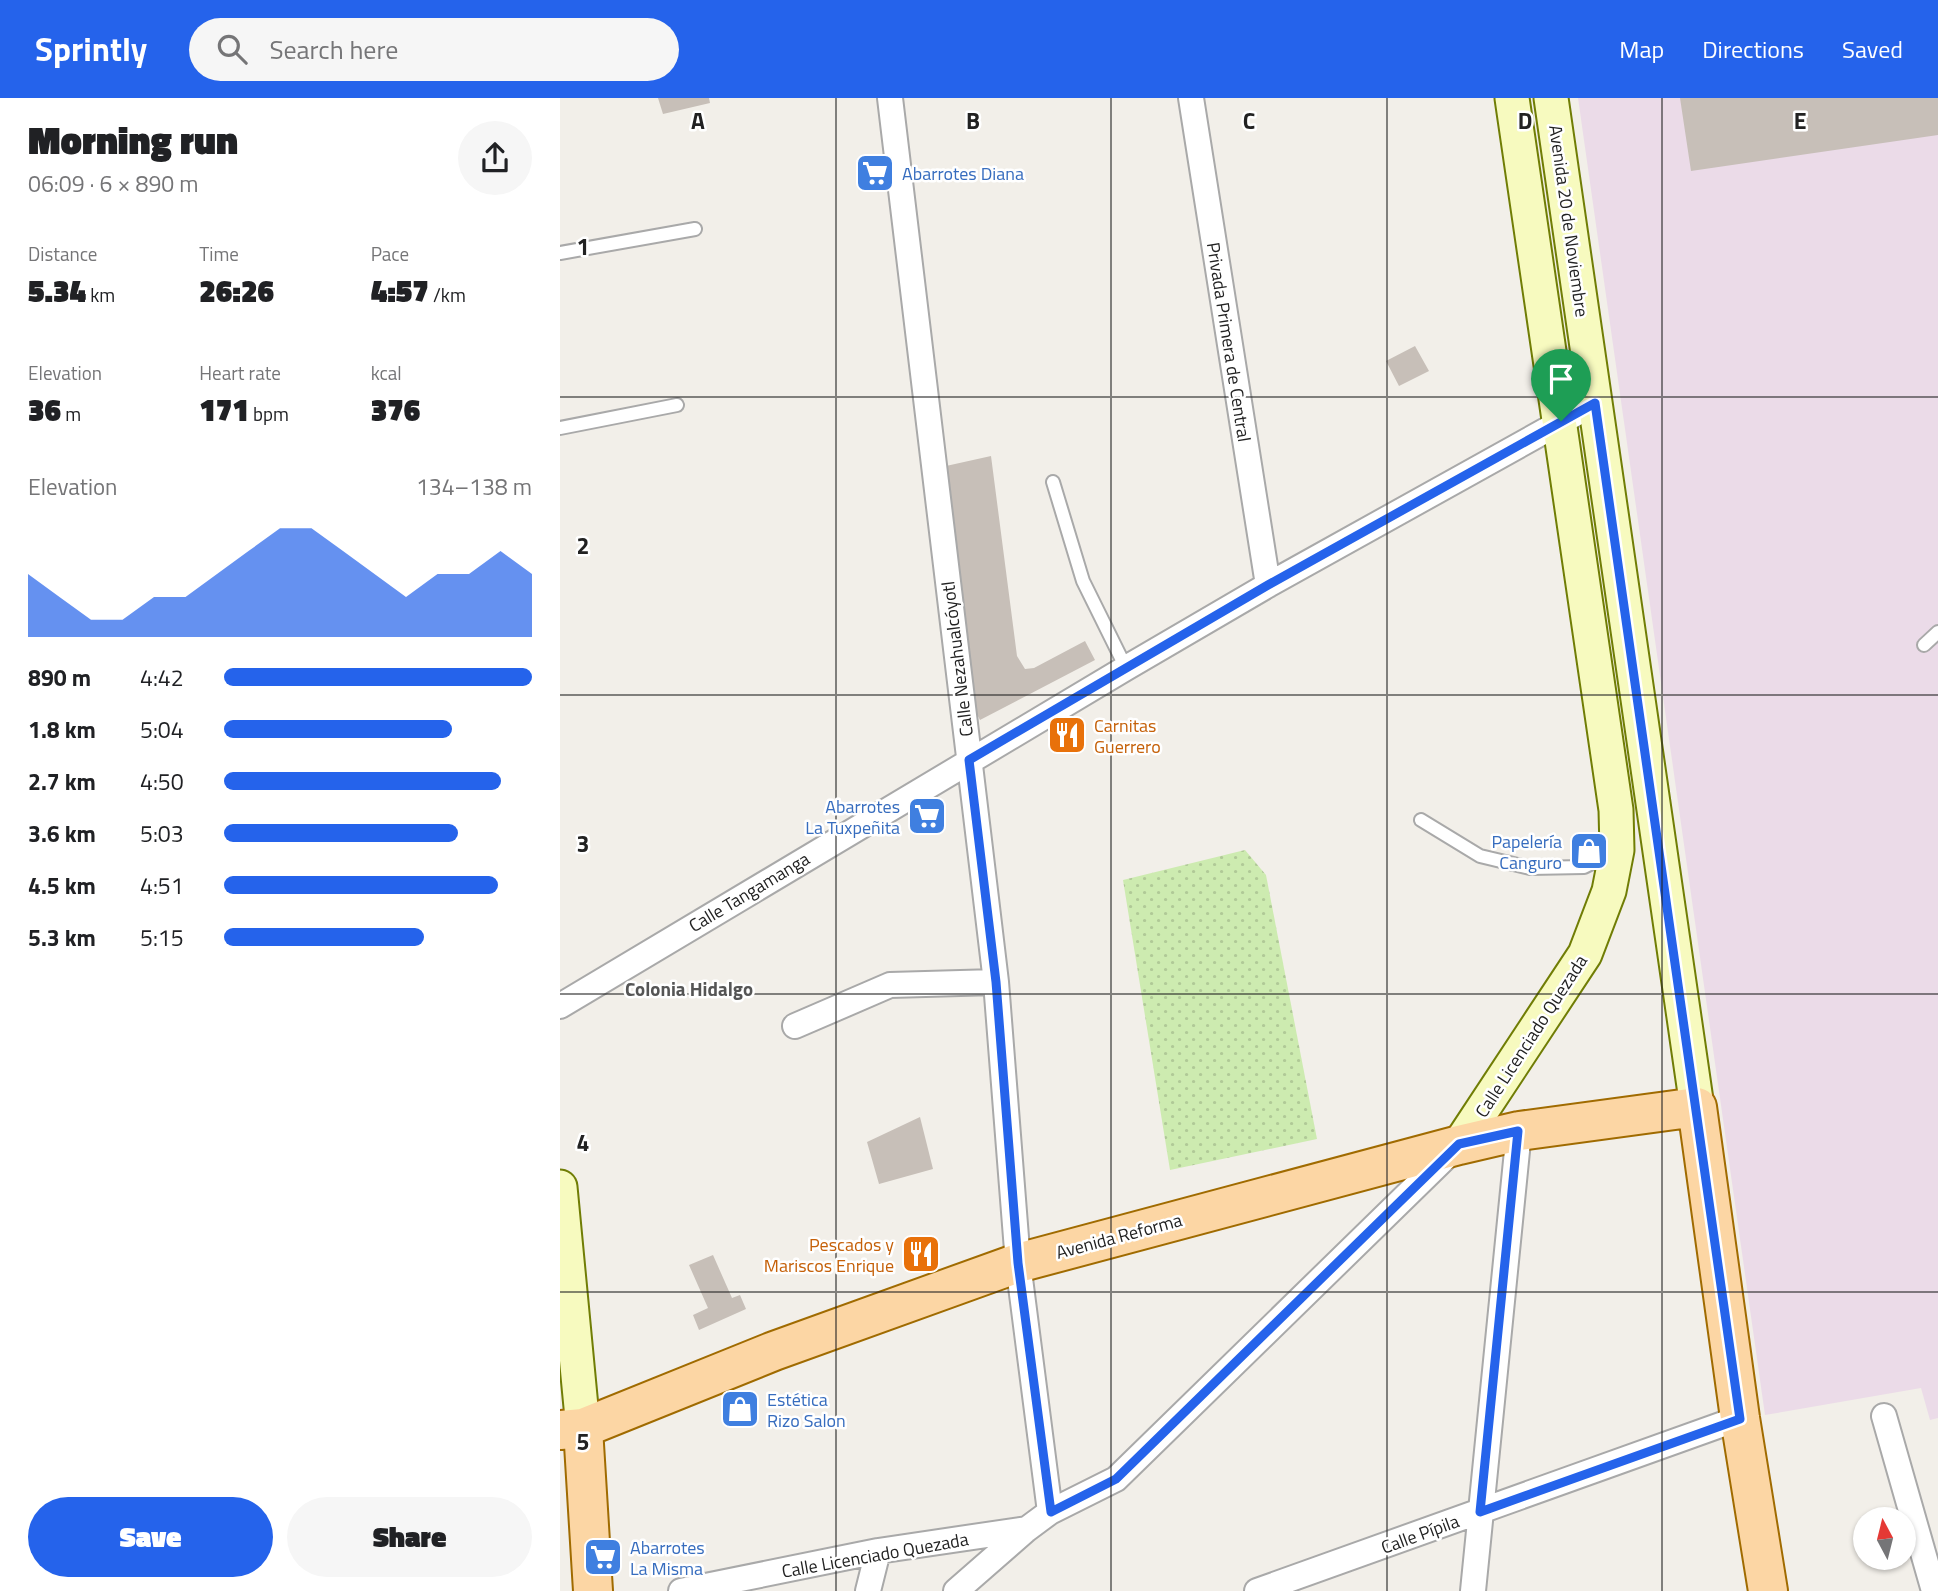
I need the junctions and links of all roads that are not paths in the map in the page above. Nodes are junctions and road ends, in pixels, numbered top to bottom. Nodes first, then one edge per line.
1 (890, 98) edge
2 (1191, 98) edge
3 (1512, 98) edge
4 (1551, 98) edge
5 (695, 229) dead end
6 (560, 253) edge
7 (1595, 403) junction
8 (677, 405) dead end
9 (1561, 421) junction
10 (560, 428) edge
11 (1053, 482) dead end
12 (1268, 585) junction
13 (1938, 632) edge
14 (1924, 645) dead end
15 (1126, 668) junction
16 (969, 760) junction
17 (1420, 820) dead end
18 (1617, 850) junction
19 (996, 982) junction
20 (560, 1006) edge
21 (795, 1026) dead end
22 (1697, 1107) junction
23 (1518, 1131) junction
24 (1459, 1144) junction
25 (560, 1187) edge
26 (1018, 1263) junction
27 (1884, 1416) dead end
28 (1740, 1419) junction
29 (571, 1429) edge
30 (1051, 1512) junction
31 (1480, 1512) junction
32 (1027, 1529) junction
33 (878, 1551) junction
34 (593, 1591) edge
35 (681, 1591) edge
36 (868, 1591) edge
37 (956, 1591) edge
38 (1257, 1591) edge
39 (1473, 1591) edge
40 (1768, 1591) edge
41 (1934, 1591) edge

1 - 16 street, Calle Nezahualcóyotl
2 - 12 street, Privada Primera de Central
3 - 9 main road
4 - 7 main road, Avenida 20 de Noviembre
5 - 6 lane
7 - 9 street, Calle Tangamanga
7 - 22 main road, Avenida 20 de Noviembre
8 - 10 lane
9 - 12 street, Calle Tangamanga
9 - 18 main road
11 - 15 lane
12 - 15 street, Calle Tangamanga
13 - 14 lane
15 - 16 street, Calle Tangamanga
16 - 19 street, Calle Nezahualcóyotl
16 - 20 street, Calle Tangamanga
17 - 18 lane
18 - 24 main road, Calle Licenciado Quezada
19 - 21 street
19 - 26 street, Calle Nezahualcóyotl
22 - 23 main road, Avenida Reforma
22 - 28 main road, Avenida 20 de Noviembre
23 - 24 main road, Avenida Reforma
23 - 31 street
24 - 26 main road, Avenida Reforma
24 - 30 street, Calle Licenciado Quezada
25 - 29 main road
26 - 29 main road, Avenida Reforma
26 - 30 street, Calle Nezahualcóyotl
27 - 41 street
28 - 31 street, Calle Pípila
28 - 40 main road, Avenida 20 de Noviembre
29 - 34 main road
30 - 32 street, Calle Licenciado Quezada
31 - 38 street, Calle Pípila
31 - 39 street
32 - 33 street, Calle Licenciado Quezada
32 - 37 street, Calle Licenciado Quezada
33 - 35 street, Calle Licenciado Quezada
33 - 36 street

